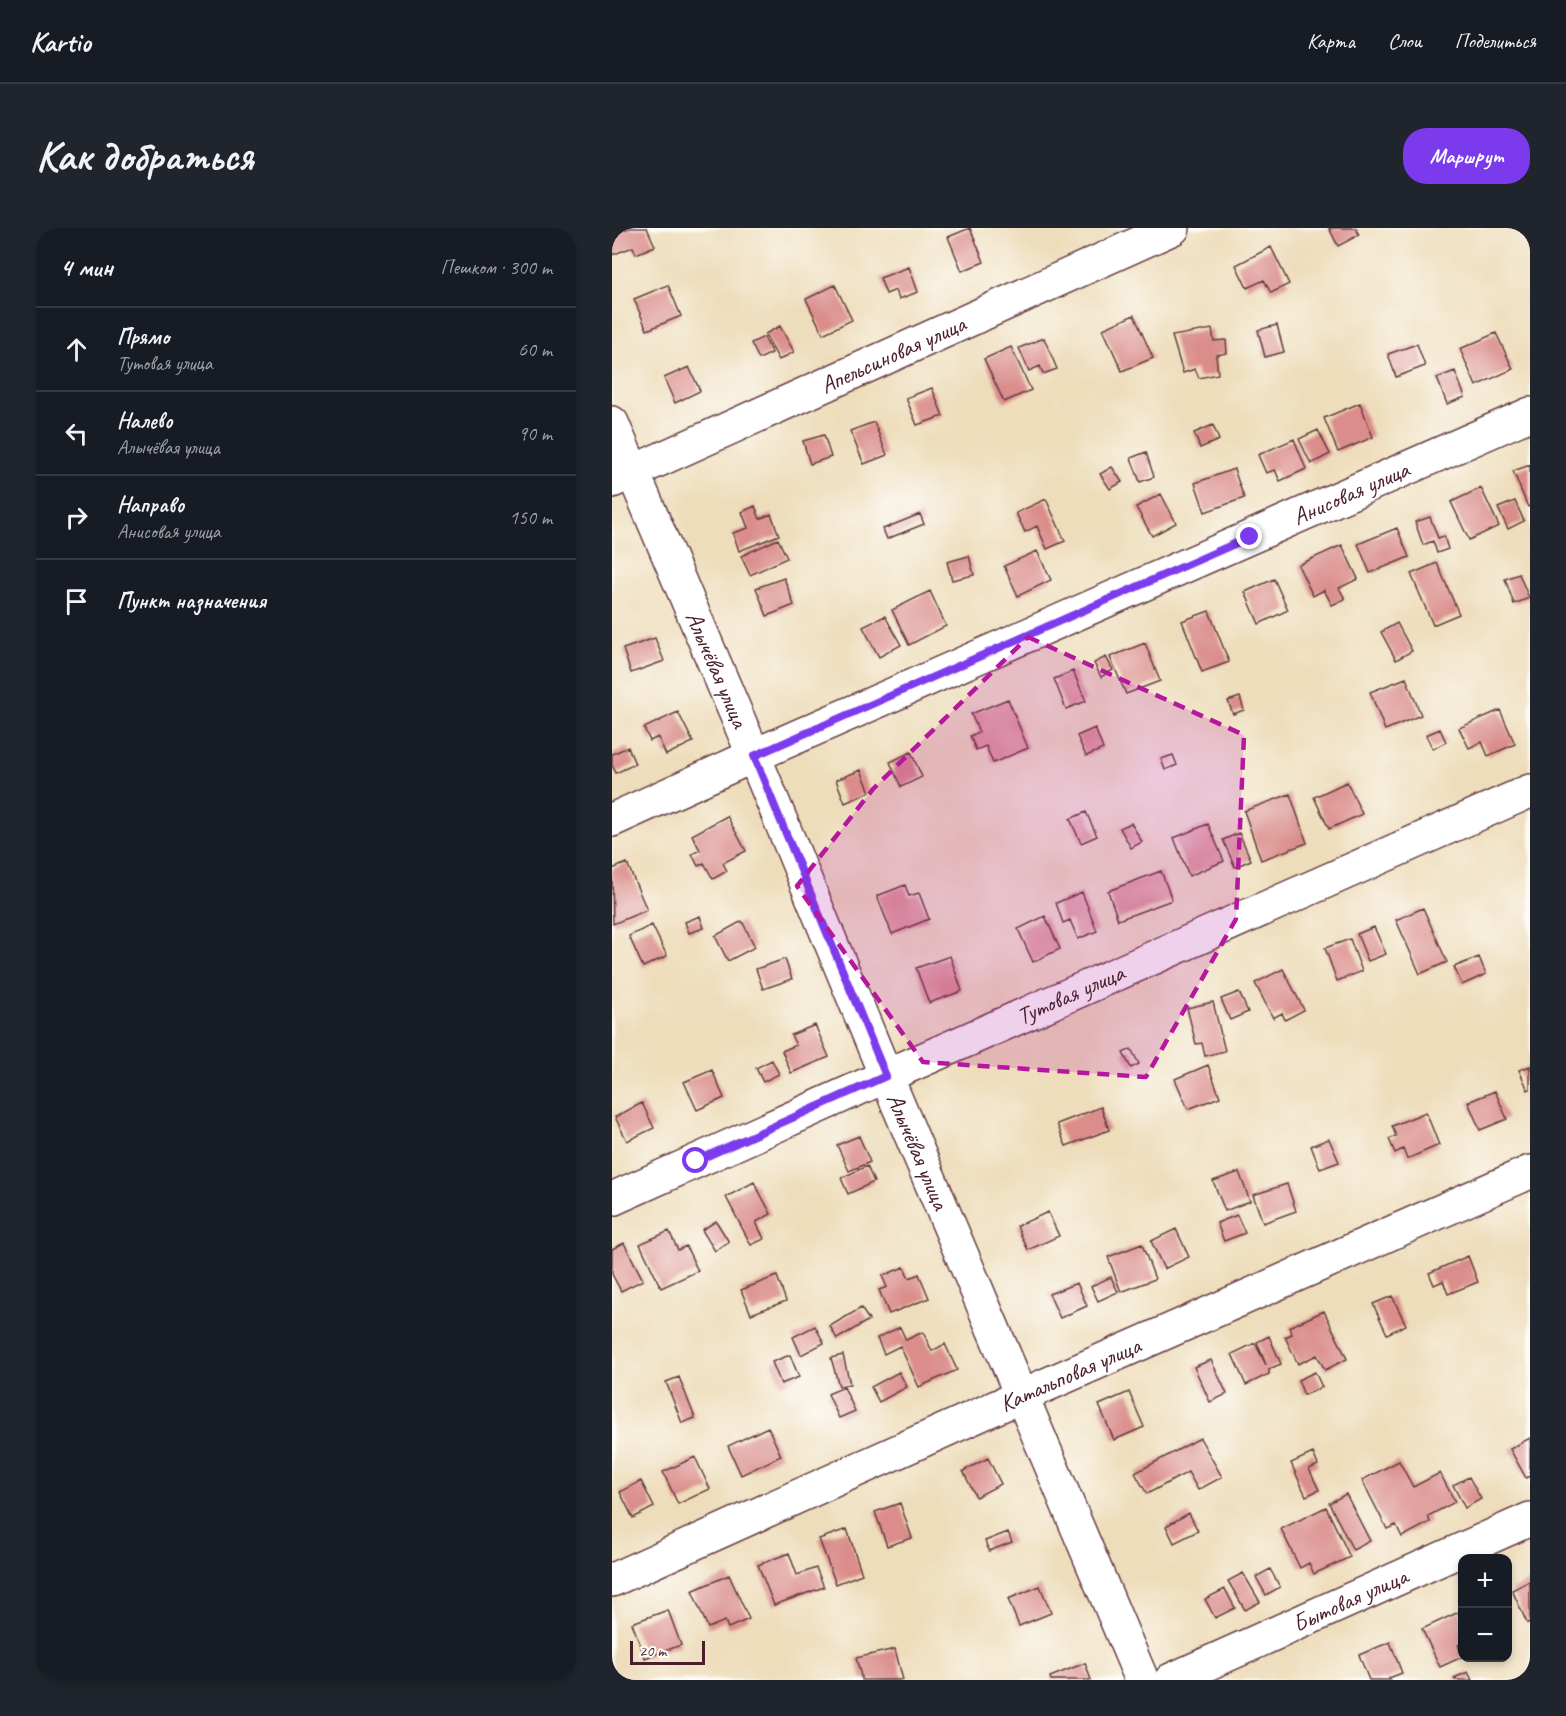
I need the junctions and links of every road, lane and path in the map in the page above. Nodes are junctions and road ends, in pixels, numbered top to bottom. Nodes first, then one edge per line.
1 (1173, 228) edge
2 (1530, 414) edge
3 (612, 423) edge
4 (622, 476) edge
5 (754, 756) junction
6 (1530, 791) edge
7 (612, 820) edge
8 (886, 1076) junction
9 (1530, 1172) edge
10 (612, 1199) edge
11 (1021, 1396) junction
12 (1530, 1519) edge
13 (612, 1580) edge
14 (1142, 1680) edge
15 (1171, 1680) edge

1 - 4 street, Апельсиновая улица
2 - 5 street, Анисовая улица
3 - 4 street, Алычёвая улица
4 - 5 street, Алычёвая улица
5 - 7 street, Анисовая улица
5 - 8 street, Алычёвая улица
6 - 8 street, Тутовая улица
8 - 10 street, Тутовая улица
8 - 11 street, Алычёвая улица
9 - 11 street, Катальповая улица
11 - 13 street, Катальповая улица
11 - 14 street, Алычёвая улица
12 - 15 street, Бытовая улица

